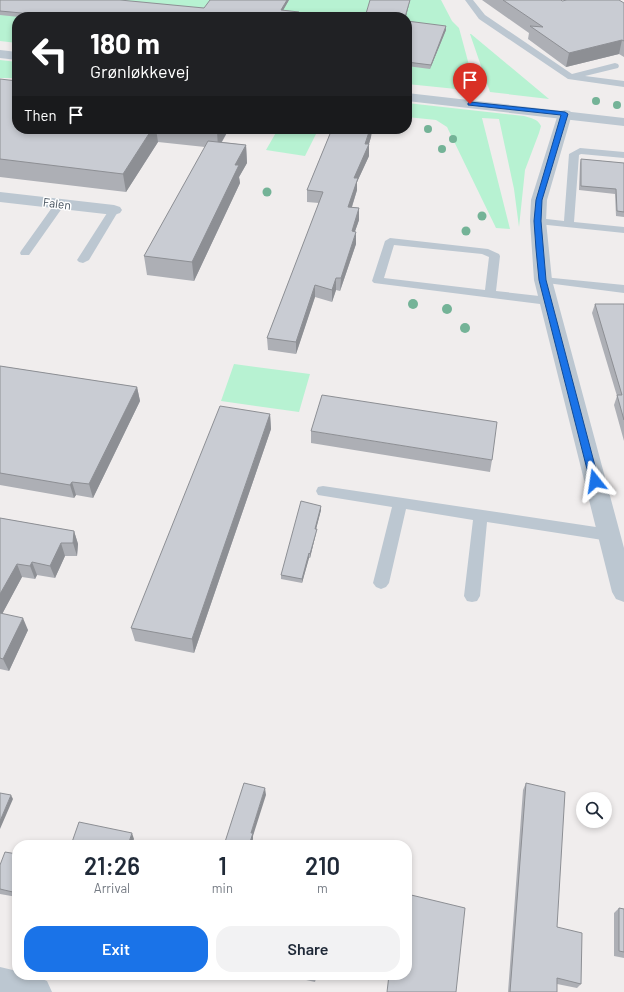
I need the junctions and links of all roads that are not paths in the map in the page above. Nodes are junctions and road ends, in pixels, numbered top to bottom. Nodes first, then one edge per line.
1 (469, 0) edge
2 (0, 54) edge
3 (12, 55) edge
4 (615, 66) dead end
5 (571, 77) junction
6 (624, 84) edge
7 (412, 98) edge
8 (565, 114) junction
9 (624, 122) edge
10 (624, 155) edge
11 (0, 197) edge
12 (60, 204) junction
13 (114, 210) joint
14 (538, 221) junction
15 (569, 224) junction
16 (624, 230) edge
17 (25, 253) dead end
18 (83, 260) dead end
19 (543, 280) junction
20 (624, 290) edge
21 (490, 294) junction
22 (548, 301) junction
23 (323, 491) dead end
24 (400, 503) junction
25 (481, 515) junction
26 (615, 541) edge
27 (381, 583) dead end
28 (624, 592) edge
29 (472, 596) dead end
30 (0, 983) edge
31 (36, 992) edge

1 - 5 lane
2 - 3 street
4 - 5 lane
5 - 6 lane
7 - 8 street
8 - 9 street
8 - 14 street
10 - 15 lane
11 - 12 street, Falen
12 - 13 street, Falen
12 - 17 lane
13 - 18 lane
14 - 15 lane
14 - 19 street
15 - 16 lane
19 - 20 lane
19 - 22 street
21 - 21 lane
21 - 22 lane
22 - 26 street
23 - 24 lane
24 - 25 lane
24 - 27 lane
25 - 26 lane
25 - 29 lane
26 - 28 street
30 - 31 street

